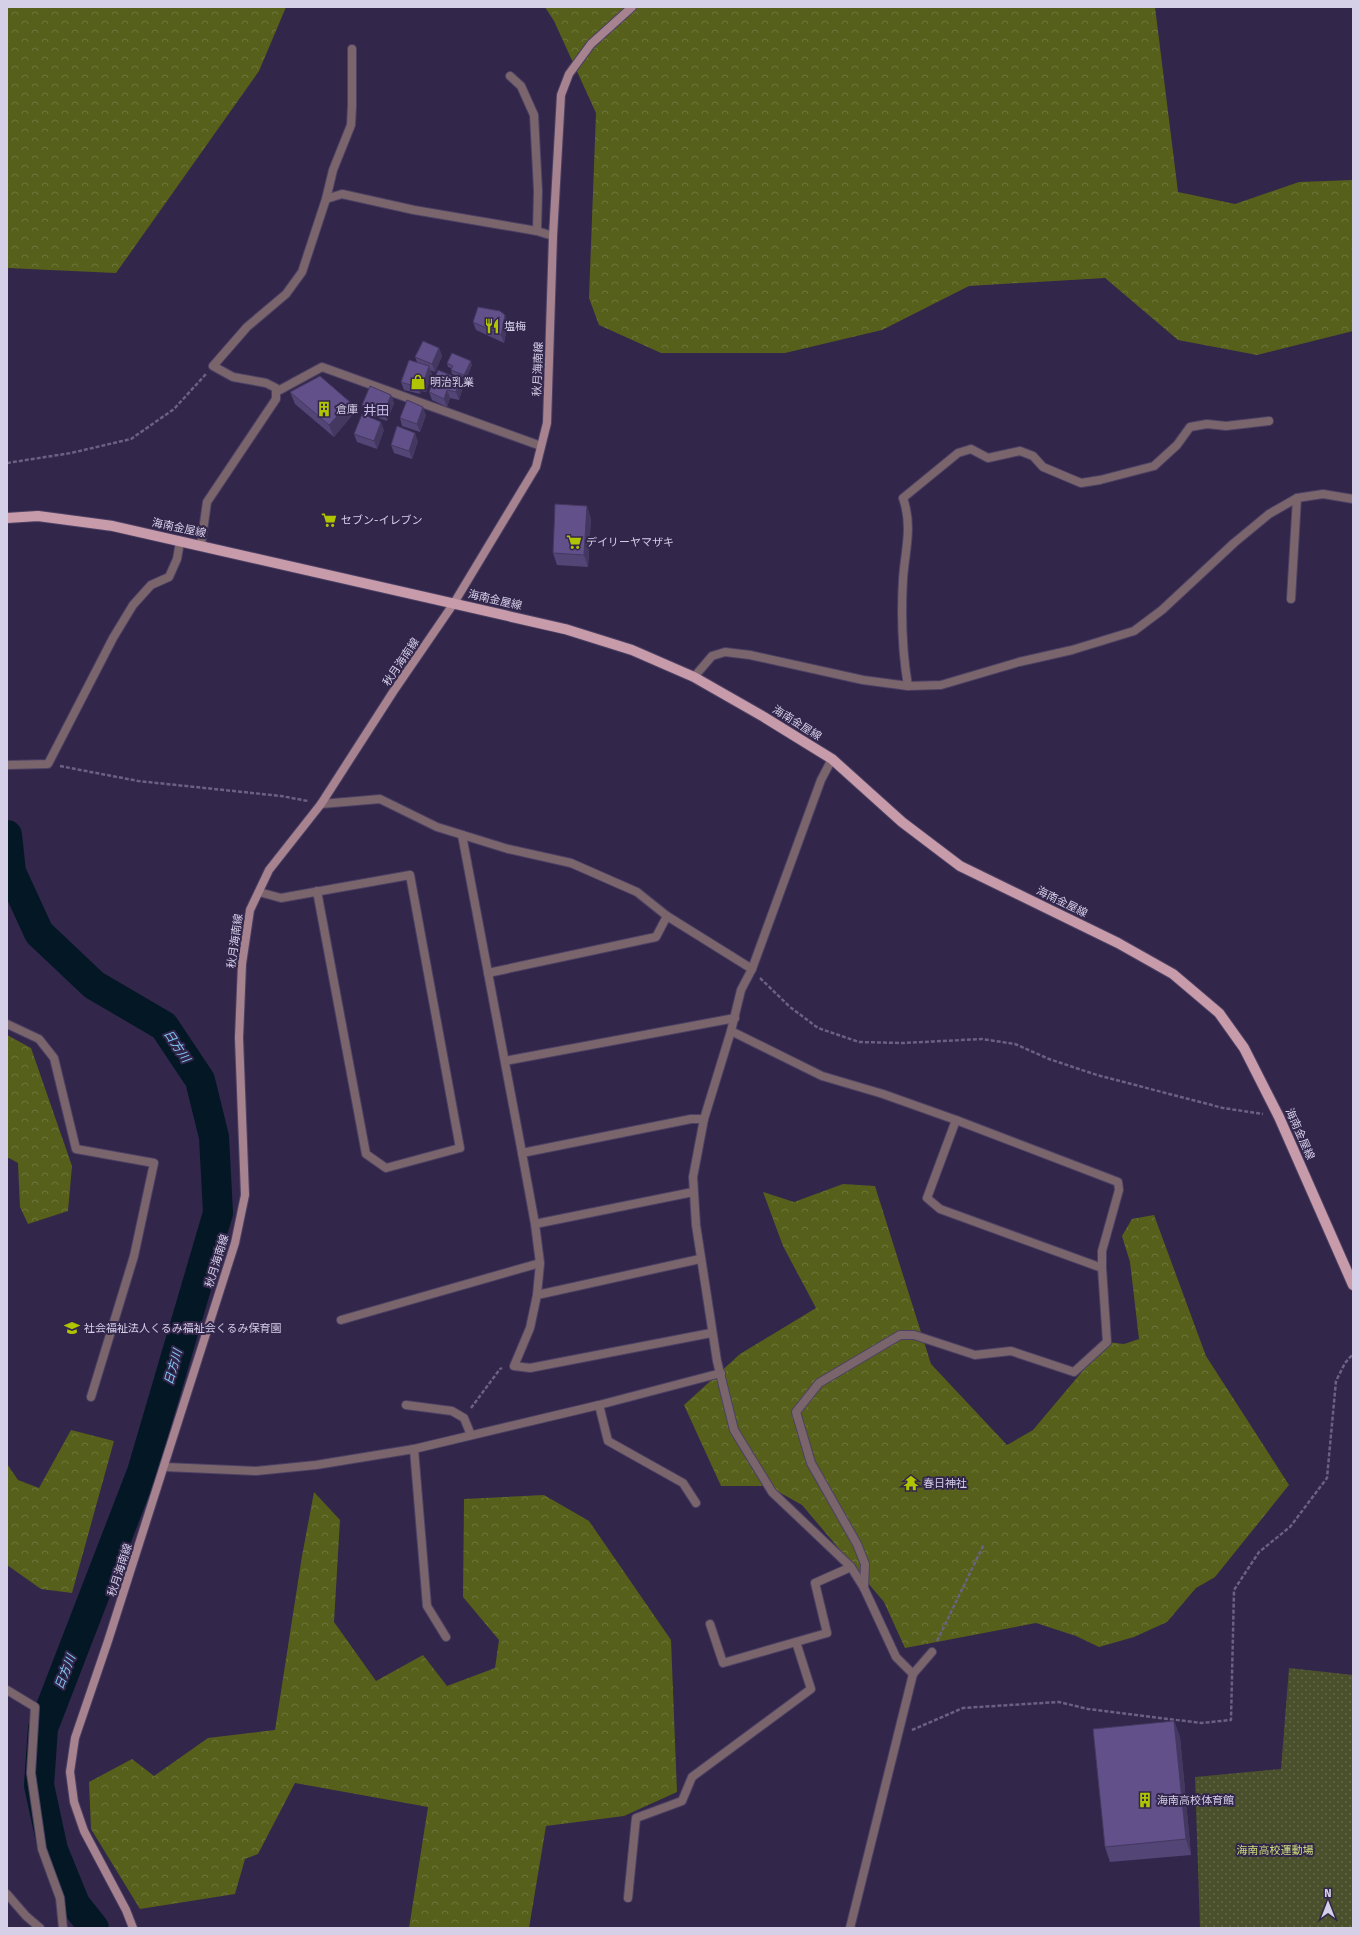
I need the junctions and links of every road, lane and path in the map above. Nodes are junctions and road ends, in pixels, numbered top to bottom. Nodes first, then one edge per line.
1 (632, 7) edge
2 (352, 49) dead end
3 (510, 76) dead end
4 (326, 199) junction
5 (537, 231) junction
6 (553, 236) junction
7 (213, 366) junction
8 (276, 392) junction
9 (1269, 421) dead end
10 (541, 446) junction
11 (7, 463) edge
12 (1297, 498) junction
13 (1353, 499) edge
14 (7, 518) edge
15 (180, 542) junction
16 (201, 545) junction
17 (1291, 600) dead end
18 (454, 603) junction
19 (694, 677) junction
20 (908, 686) junction
21 (832, 759) junction
22 (48, 764) junction
23 (7, 765) edge
24 (321, 804) junction
25 (462, 835) junction
26 (318, 891) junction
27 (259, 892) junction
28 (667, 916) junction
29 (752, 969) junction
30 (488, 973) junction
31 (735, 1018) junction
32 (7, 1024) edge
33 (731, 1031) junction
34 (505, 1062) junction
35 (1279, 1117) junction
36 (704, 1119) junction
37 (956, 1120) junction
38 (522, 1152) junction
39 (693, 1192) junction
40 (535, 1224) junction
41 (700, 1259) junction
42 (540, 1262) junction
43 (1102, 1268) junction
44 (1353, 1285) edge
45 (537, 1295) junction
46 (341, 1320) dead end
47 (711, 1333) junction
48 (1353, 1354) edge
49 (514, 1366) junction
50 (720, 1372) junction
51 (91, 1397) dead end
52 (406, 1405) dead end
53 (599, 1405) junction
54 (464, 1418) junction
55 (471, 1435) junction
56 (414, 1449) junction
57 (165, 1467) junction
58 (696, 1503) dead end
59 (984, 1544) dead end
60 (851, 1567) junction
61 (864, 1588) junction
62 (710, 1624) dead end
63 (446, 1637) dead end
64 (796, 1642) junction
65 (932, 1652) joint
66 (913, 1674) junction
67 (7, 1690) edge
68 (898, 1737) junction
69 (7, 1894) edge
70 (628, 1898) dead end
71 (40, 1928) edge
72 (63, 1928) edge
73 (133, 1928) edge
74 (850, 1928) edge

1 - 6 main road, 秋月海南線
2 - 4 street
3 - 5 street
4 - 5 street
4 - 7 street
5 - 6 street
6 - 10 main road, 秋月海南線
7 - 8 street
7 - 11 path
8 - 10 street
8 - 16 street
9 - 20 street
10 - 18 main road, 秋月海南線
12 - 13 street
12 - 17 street
12 - 20 street
14 - 15 main road, 海南金屋線
15 - 16 main road, 海南金屋線
15 - 22 street
16 - 18 main road, 海南金屋線
18 - 19 main road, 海南金屋線
18 - 24 main road, 秋月海南線
19 - 20 street
19 - 21 main road, 海南金屋線
21 - 29 street
21 - 35 main road, 海南金屋線
22 - 23 street
22 - 24 path
24 - 25 street
24 - 27 main road, 秋月海南線
25 - 28 street
25 - 30 street
26 - 26 street
26 - 27 street
27 - 57 main road, 秋月海南線
28 - 29 street
28 - 30 street
29 - 31 street
29 - 35 path
30 - 34 street
31 - 33 street
31 - 34 street
32 - 51 street
33 - 36 street
33 - 37 street
34 - 38 street
35 - 44 main road, 海南金屋線
36 - 38 street
36 - 39 street
37 - 43 street
37 - 43 street
38 - 40 street
39 - 40 street
39 - 41 street
40 - 42 street
41 - 45 street
41 - 47 street
42 - 45 street
42 - 46 street
43 - 61 street
45 - 49 street
47 - 49 street
47 - 50 street
48 - 68 path
49 - 54 path
50 - 53 street
50 - 60 street
52 - 54 street
53 - 55 street
53 - 58 street
54 - 55 street
55 - 56 street
56 - 57 street
56 - 63 street
57 - 73 main road, 秋月海南線
59 - 65 path
60 - 61 street
60 - 64 street
61 - 66 street
62 - 64 street
64 - 70 street
65 - 66 street
66 - 68 street
67 - 72 street
68 - 74 street
69 - 71 street

